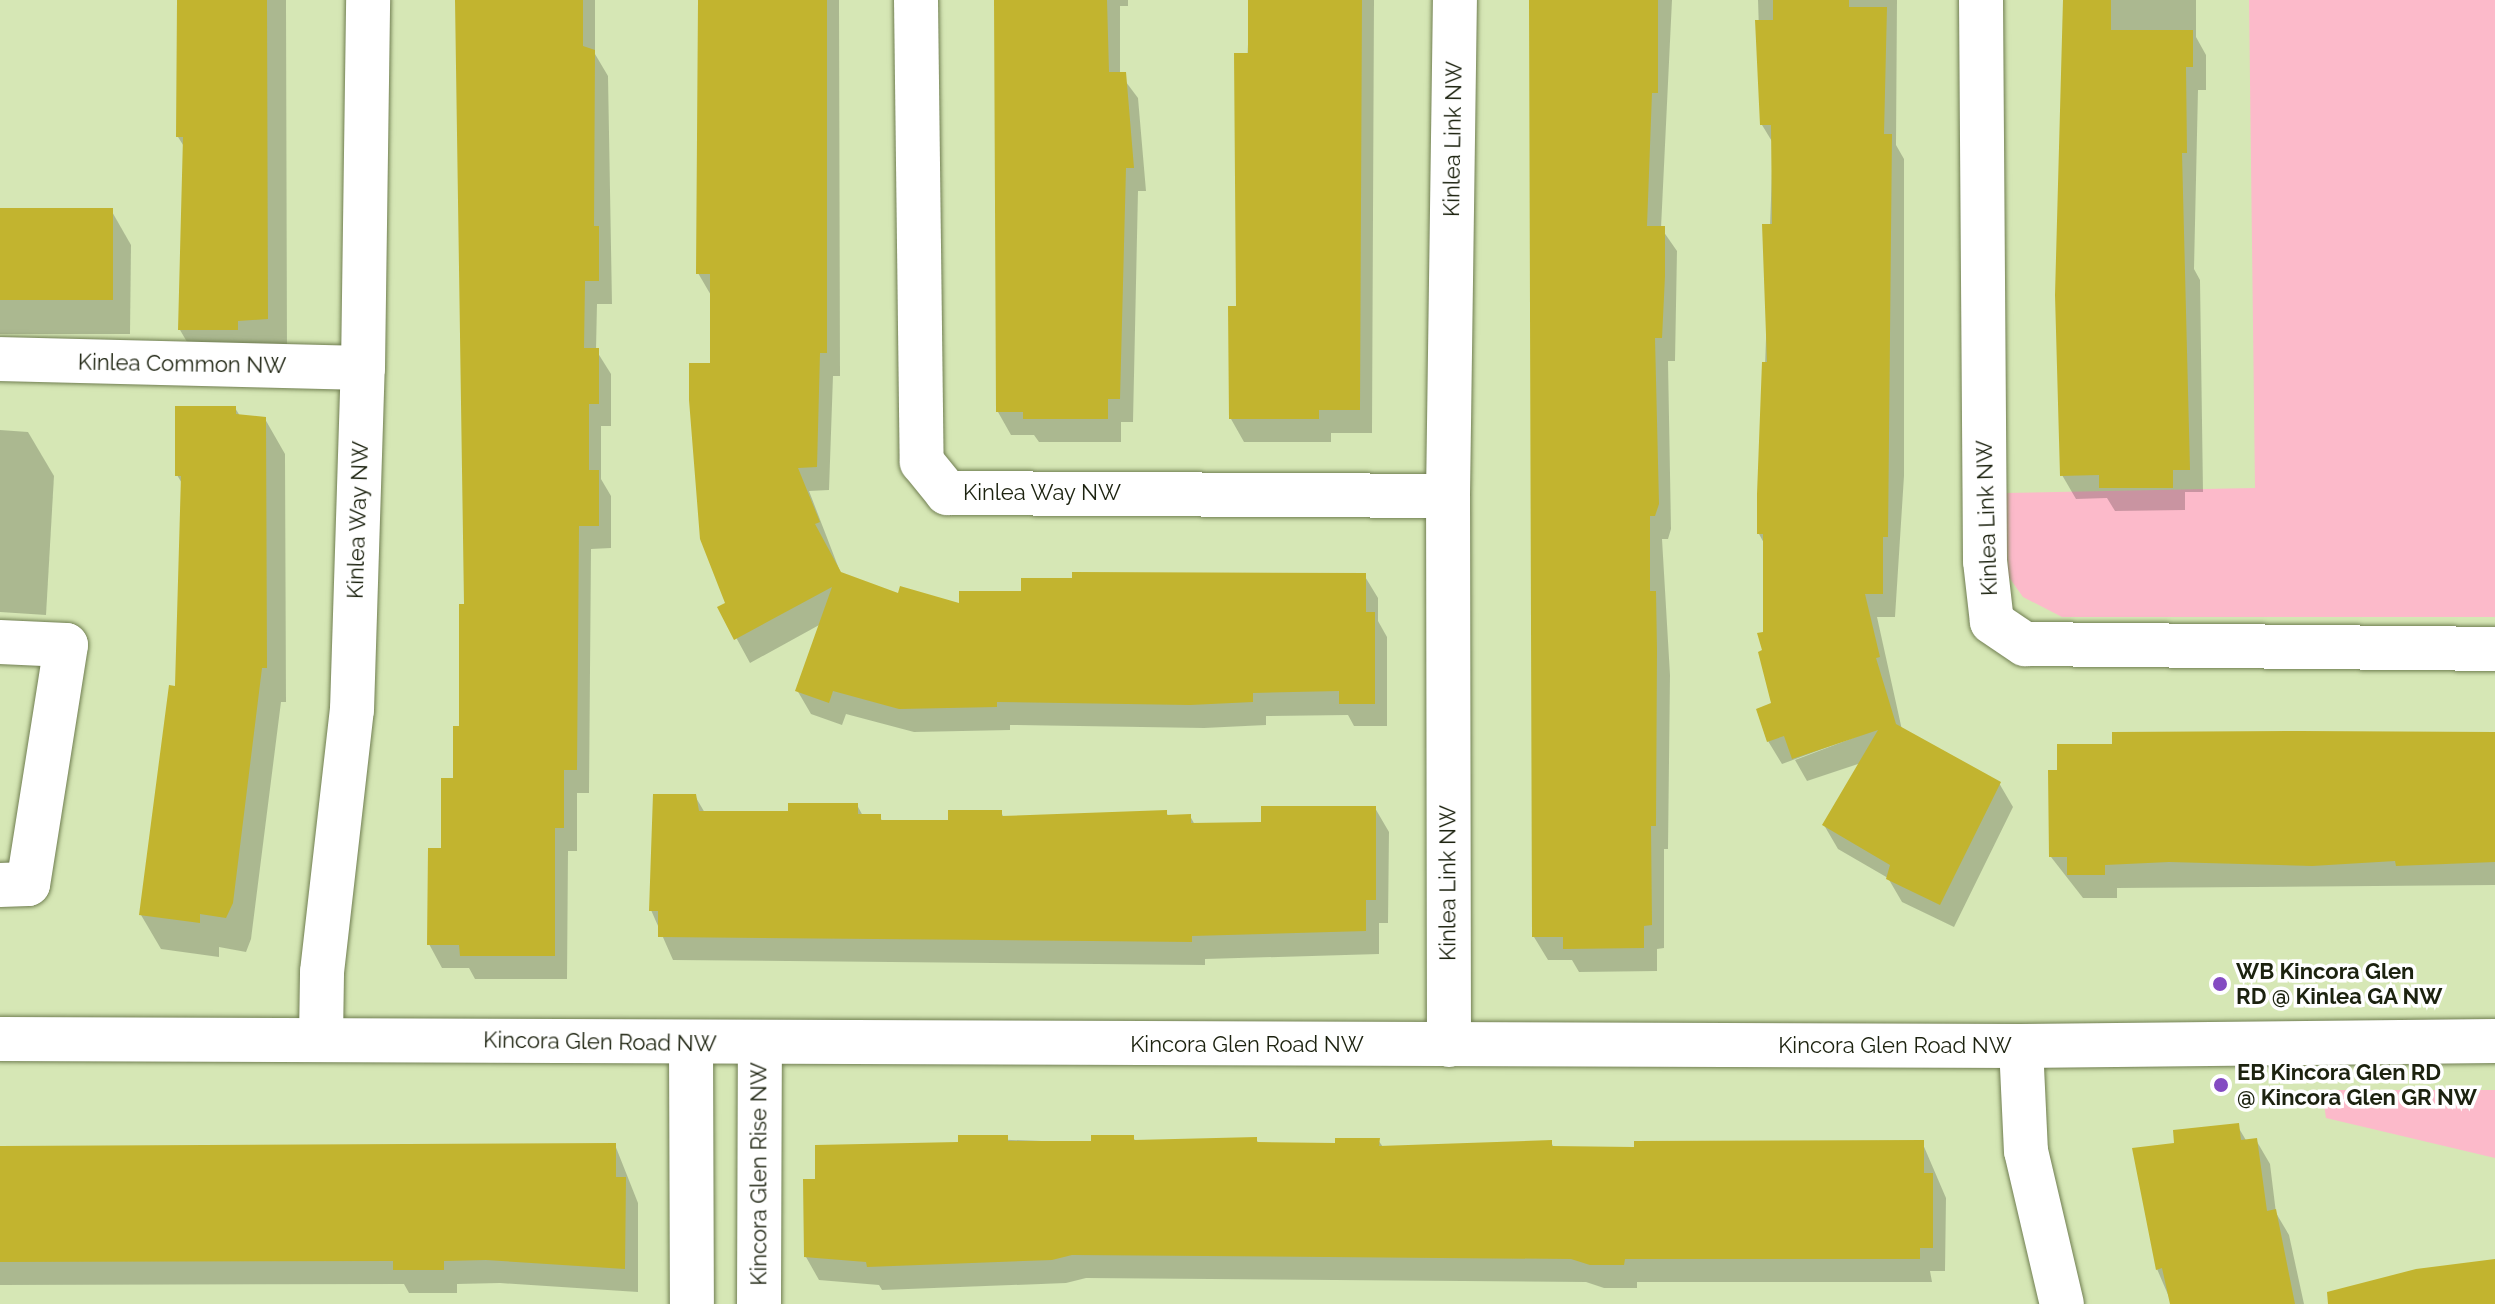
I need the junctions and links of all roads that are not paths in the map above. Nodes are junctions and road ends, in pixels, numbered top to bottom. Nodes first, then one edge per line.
1 (368, 0) edge
2 (916, 0) edge
3 (1455, 0) edge
4 (1981, 0) edge
5 (0, 359) edge
6 (363, 368) junction
7 (1448, 496) junction
8 (0, 642) edge
9 (2495, 649) edge
10 (0, 885) edge
11 (321, 1038) junction
12 (0, 1039) edge
13 (2495, 1041) edge
14 (691, 1043) junction
15 (760, 1044) junction
16 (1449, 1045) junction
17 (2021, 1046) junction
18 (692, 1304) edge
19 (759, 1304) edge
20 (2062, 1304) edge

1 - 6 street, Kinlea Way NW
2 - 7 street, Kinlea Way NW
3 - 7 street, Kinlea Link NW
4 - 9 street, Kinlea Link NW
5 - 6 street, Kinlea Common NW
6 - 11 street, Kinlea Way NW
7 - 16 street, Kinlea Link NW
8 - 10 street
11 - 12 street, Kincora Glen Road NW
11 - 14 street, Kincora Glen Road NW
13 - 17 street, Kincora Glen Road NW
14 - 15 street, Kincora Glen Road NW
14 - 18 street
15 - 16 street, Kincora Glen Road NW
15 - 19 street, Kincora Glen Rise NW
16 - 17 street, Kincora Glen Road NW
17 - 20 street

